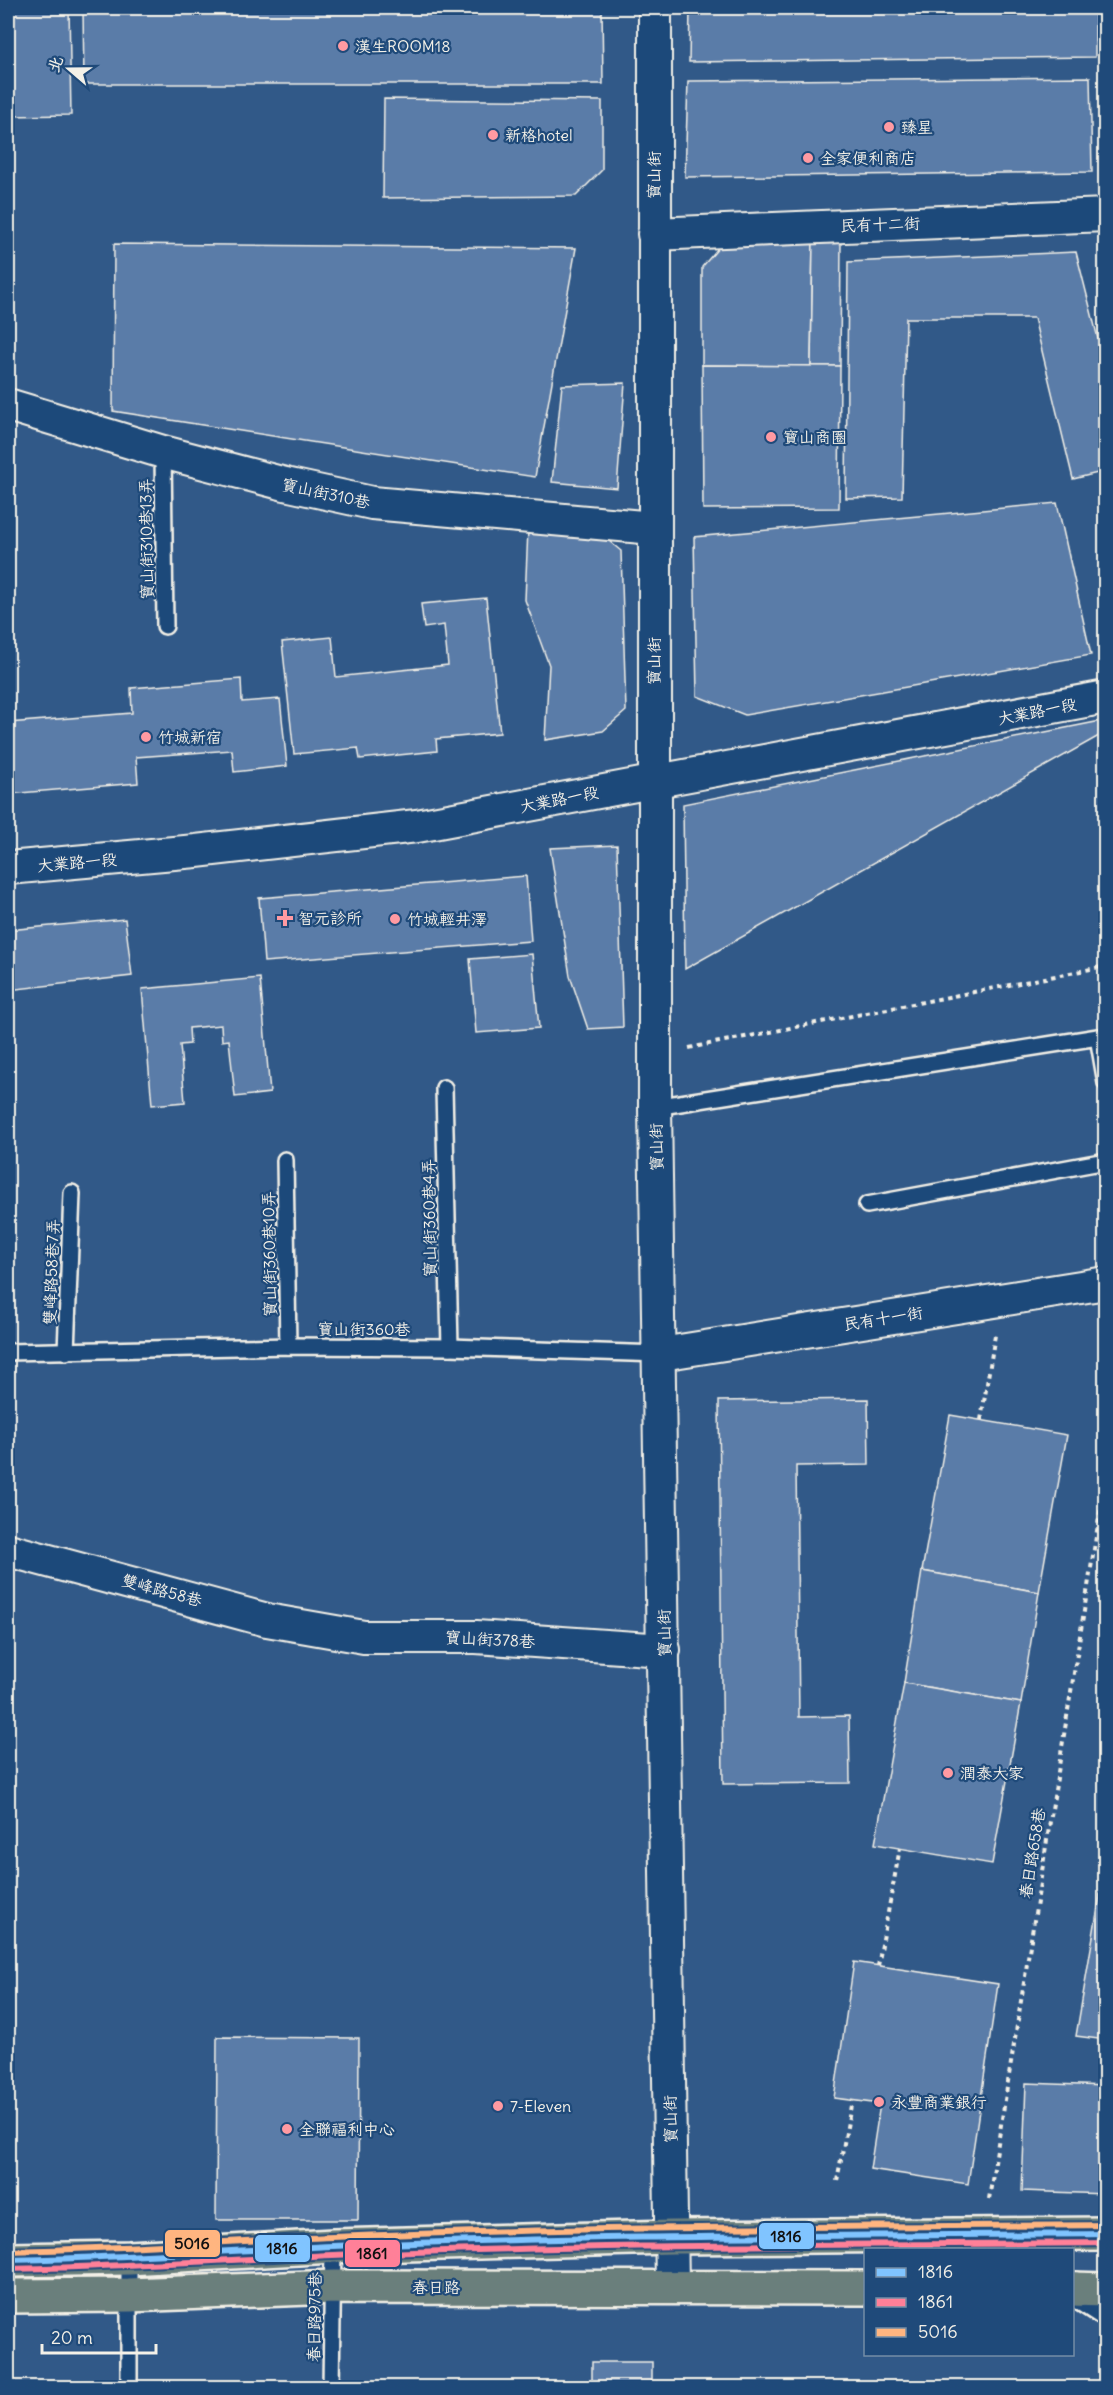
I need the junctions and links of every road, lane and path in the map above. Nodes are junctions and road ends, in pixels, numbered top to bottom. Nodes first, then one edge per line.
1 (655, 8) edge
2 (1106, 215) edge
3 (654, 234) junction
4 (8, 405) edge
5 (163, 452) junction
6 (654, 528) junction
7 (165, 626) dead end
8 (1106, 697) edge
9 (654, 781) junction
10 (8, 868) edge
11 (1106, 966) edge
12 (682, 1049) dead end
13 (1106, 1083) edge
14 (444, 1088) dead end
15 (655, 1107) junction
16 (285, 1160) dead end
17 (1106, 1161) edge
18 (72, 1193) dead end
19 (867, 1205) dead end
20 (1106, 1283) edge
21 (1001, 1299) junction
22 (288, 1346) junction
23 (450, 1347) junction
24 (8, 1352) edge
25 (66, 1352) junction
26 (661, 1354) junction
27 (981, 1420) dead end
28 (1106, 1474) edge
29 (8, 1550) edge
30 (317, 1629) joint
31 (664, 1650) junction
32 (900, 1848) dead end
33 (878, 1966) dead end
34 (852, 2100) dead end
35 (837, 2181) dead end
36 (1106, 2234) edge
37 (983, 2235) junction
38 (672, 2237) junction
39 (333, 2246) junction
40 (129, 2258) junction
41 (8, 2260) edge
42 (334, 2287) junction
43 (672, 2287) junction
44 (864, 2288) edge
45 (1084, 2289) edge
46 (129, 2295) junction
47 (8, 2296) edge
48 (1106, 2309) edge
49 (129, 2388) edge
50 (331, 2388) edge

1 - 3 street, 寶山街
2 - 3 street, 民有十二街
3 - 6 street, 寶山街
4 - 5 street, 寶山街310巷
5 - 6 street, 寶山街310巷
5 - 7 lane, 寶山街310巷13弄
6 - 9 street, 寶山街
8 - 9 street, 大業路一段
9 - 10 street, 大業路一段
9 - 15 street, 寶山街
11 - 12 path
13 - 15 lane
14 - 23 lane, 寶山街360巷4弄
15 - 26 street, 寶山街
16 - 22 lane, 寶山街360巷10弄
17 - 19 lane
18 - 25 lane, 雙峰路58巷7弄
20 - 21 street, 民有十一街
21 - 26 street, 民有十一街
21 - 27 path
22 - 23 lane, 寶山街360巷
22 - 25 lane, 寶山街360巷
23 - 26 lane, 寶山街360巷
24 - 25 lane, 寶山街360巷
26 - 31 street, 寶山街
28 - 37 path, 春日路658巷
29 - 30 street, 雙峰路58巷
30 - 31 street, 寶山街378巷
31 - 38 street, 寶山街
32 - 33 path
34 - 35 path
36 - 37 main road
37 - 38 main road
38 - 39 main road
38 - 43 street, 寶山街
39 - 40 main road
39 - 42 lane, 春日路975巷
40 - 41 main road
40 - 46 lane
42 - 43 main road, 春日路
42 - 46 main road, 春日路
42 - 50 lane, 春日路975巷
43 - 44 main road, 春日路
45 - 48 street
46 - 47 main road, 春日路
46 - 49 lane

